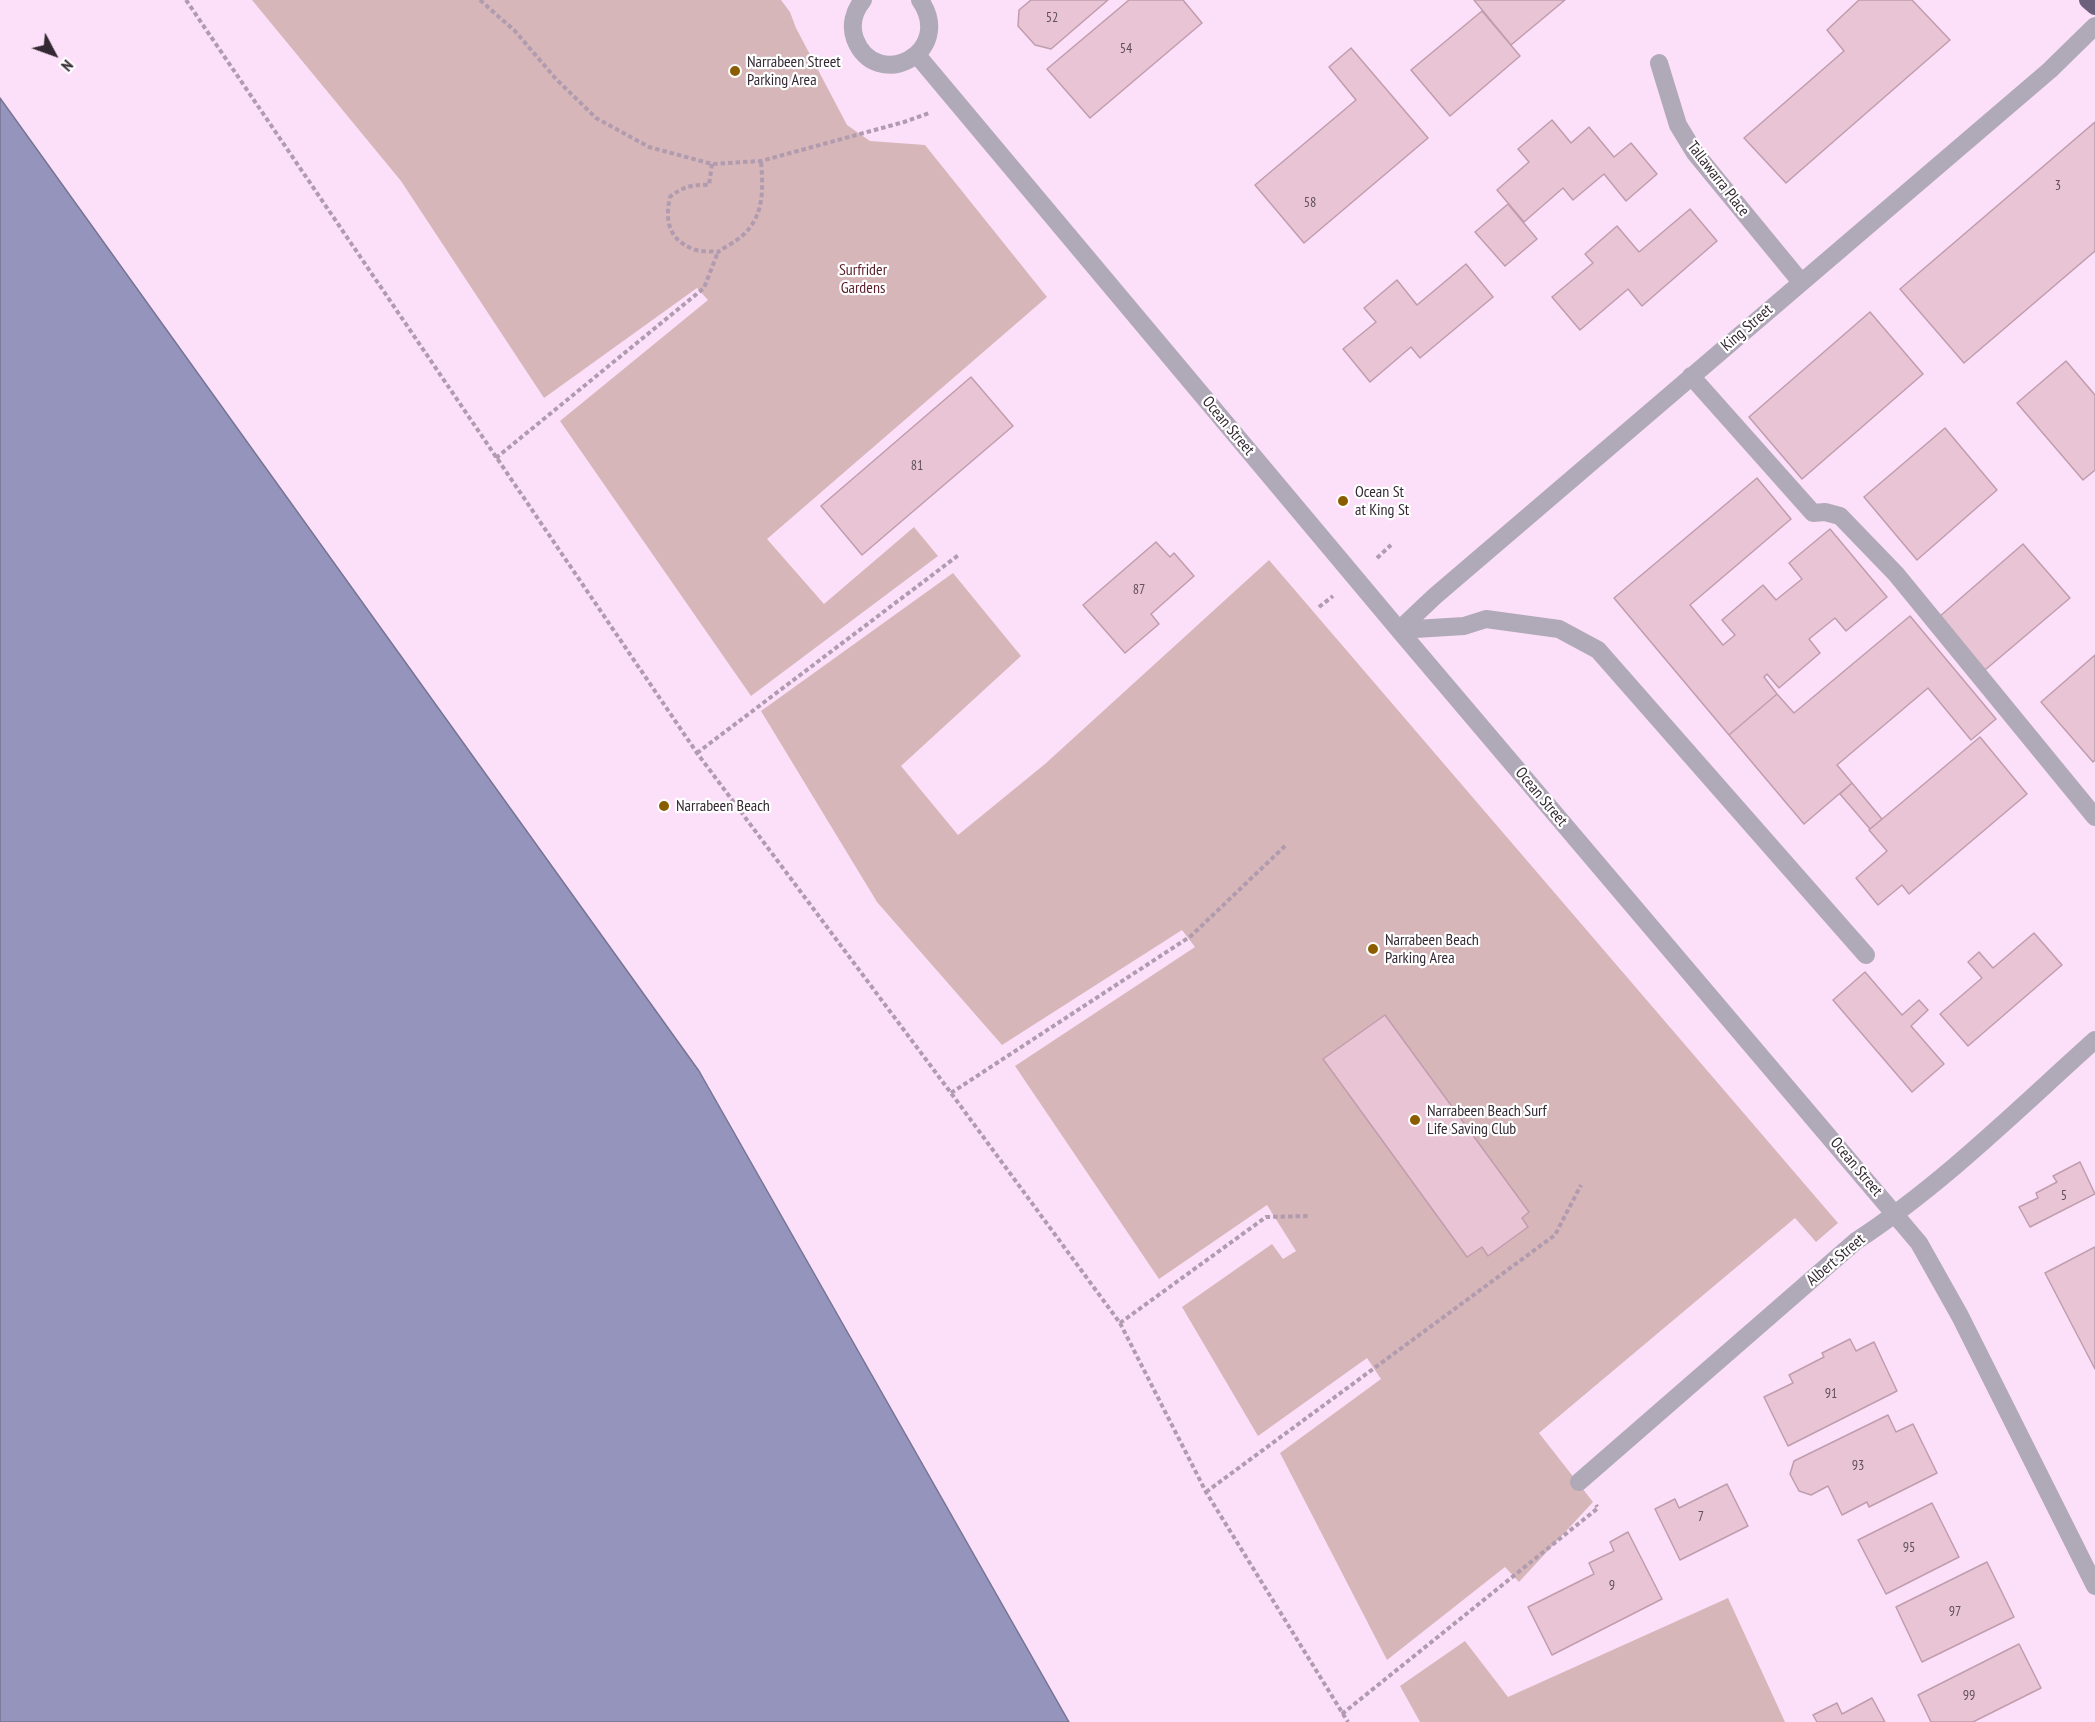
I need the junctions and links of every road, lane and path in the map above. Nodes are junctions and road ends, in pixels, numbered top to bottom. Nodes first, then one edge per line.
1 (186, 0) edge
2 (480, 0) edge
3 (863, 0) edge
4 (920, 0) edge
5 (2088, 0) edge
6 (2095, 6) edge
7 (2095, 26) edge
8 (917, 55) junction
9 (1659, 63) dead end
10 (955, 103) junction
11 (760, 161) junction
12 (712, 164) junction
13 (718, 252) junction
14 (1801, 282) junction
15 (1691, 376) junction
16 (496, 458) junction
17 (960, 554) dead end
18 (1398, 630) junction
19 (697, 753) junction
20 (2095, 817) edge
21 (1286, 845) dead end
22 (1866, 955) dead end
23 (2095, 1040) edge
24 (951, 1093) junction
25 (1581, 1185) dead end
26 (1897, 1215) junction
27 (1310, 1216) dead end
28 (1119, 1323) junction
29 (1579, 1482) joint
30 (1206, 1492) junction
31 (2095, 1586) edge
32 (1342, 1714) junction
33 (1348, 1722) edge

1 - 16 path
2 - 12 path
3 - 8 street
4 - 8 street
5 - 6 highway
7 - 14 street, King Street
8 - 10 street, Ocean Street
9 - 14 street, Tallawarra Place
10 - 11 path
10 - 18 street, Ocean Street
11 - 12 path
11 - 13 path
12 - 13 path
13 - 16 path
14 - 15 street, King Street
15 - 18 street, King Street
15 - 20 street
16 - 19 path
17 - 19 path
18 - 22 street
18 - 26 street, Ocean Street
19 - 24 path
21 - 24 path
23 - 26 street, Albert Street
24 - 28 path
25 - 30 path
26 - 29 street, Albert Street
26 - 31 street, Ocean Street
27 - 28 path
28 - 30 path
29 - 32 path
30 - 32 path
32 - 33 path

